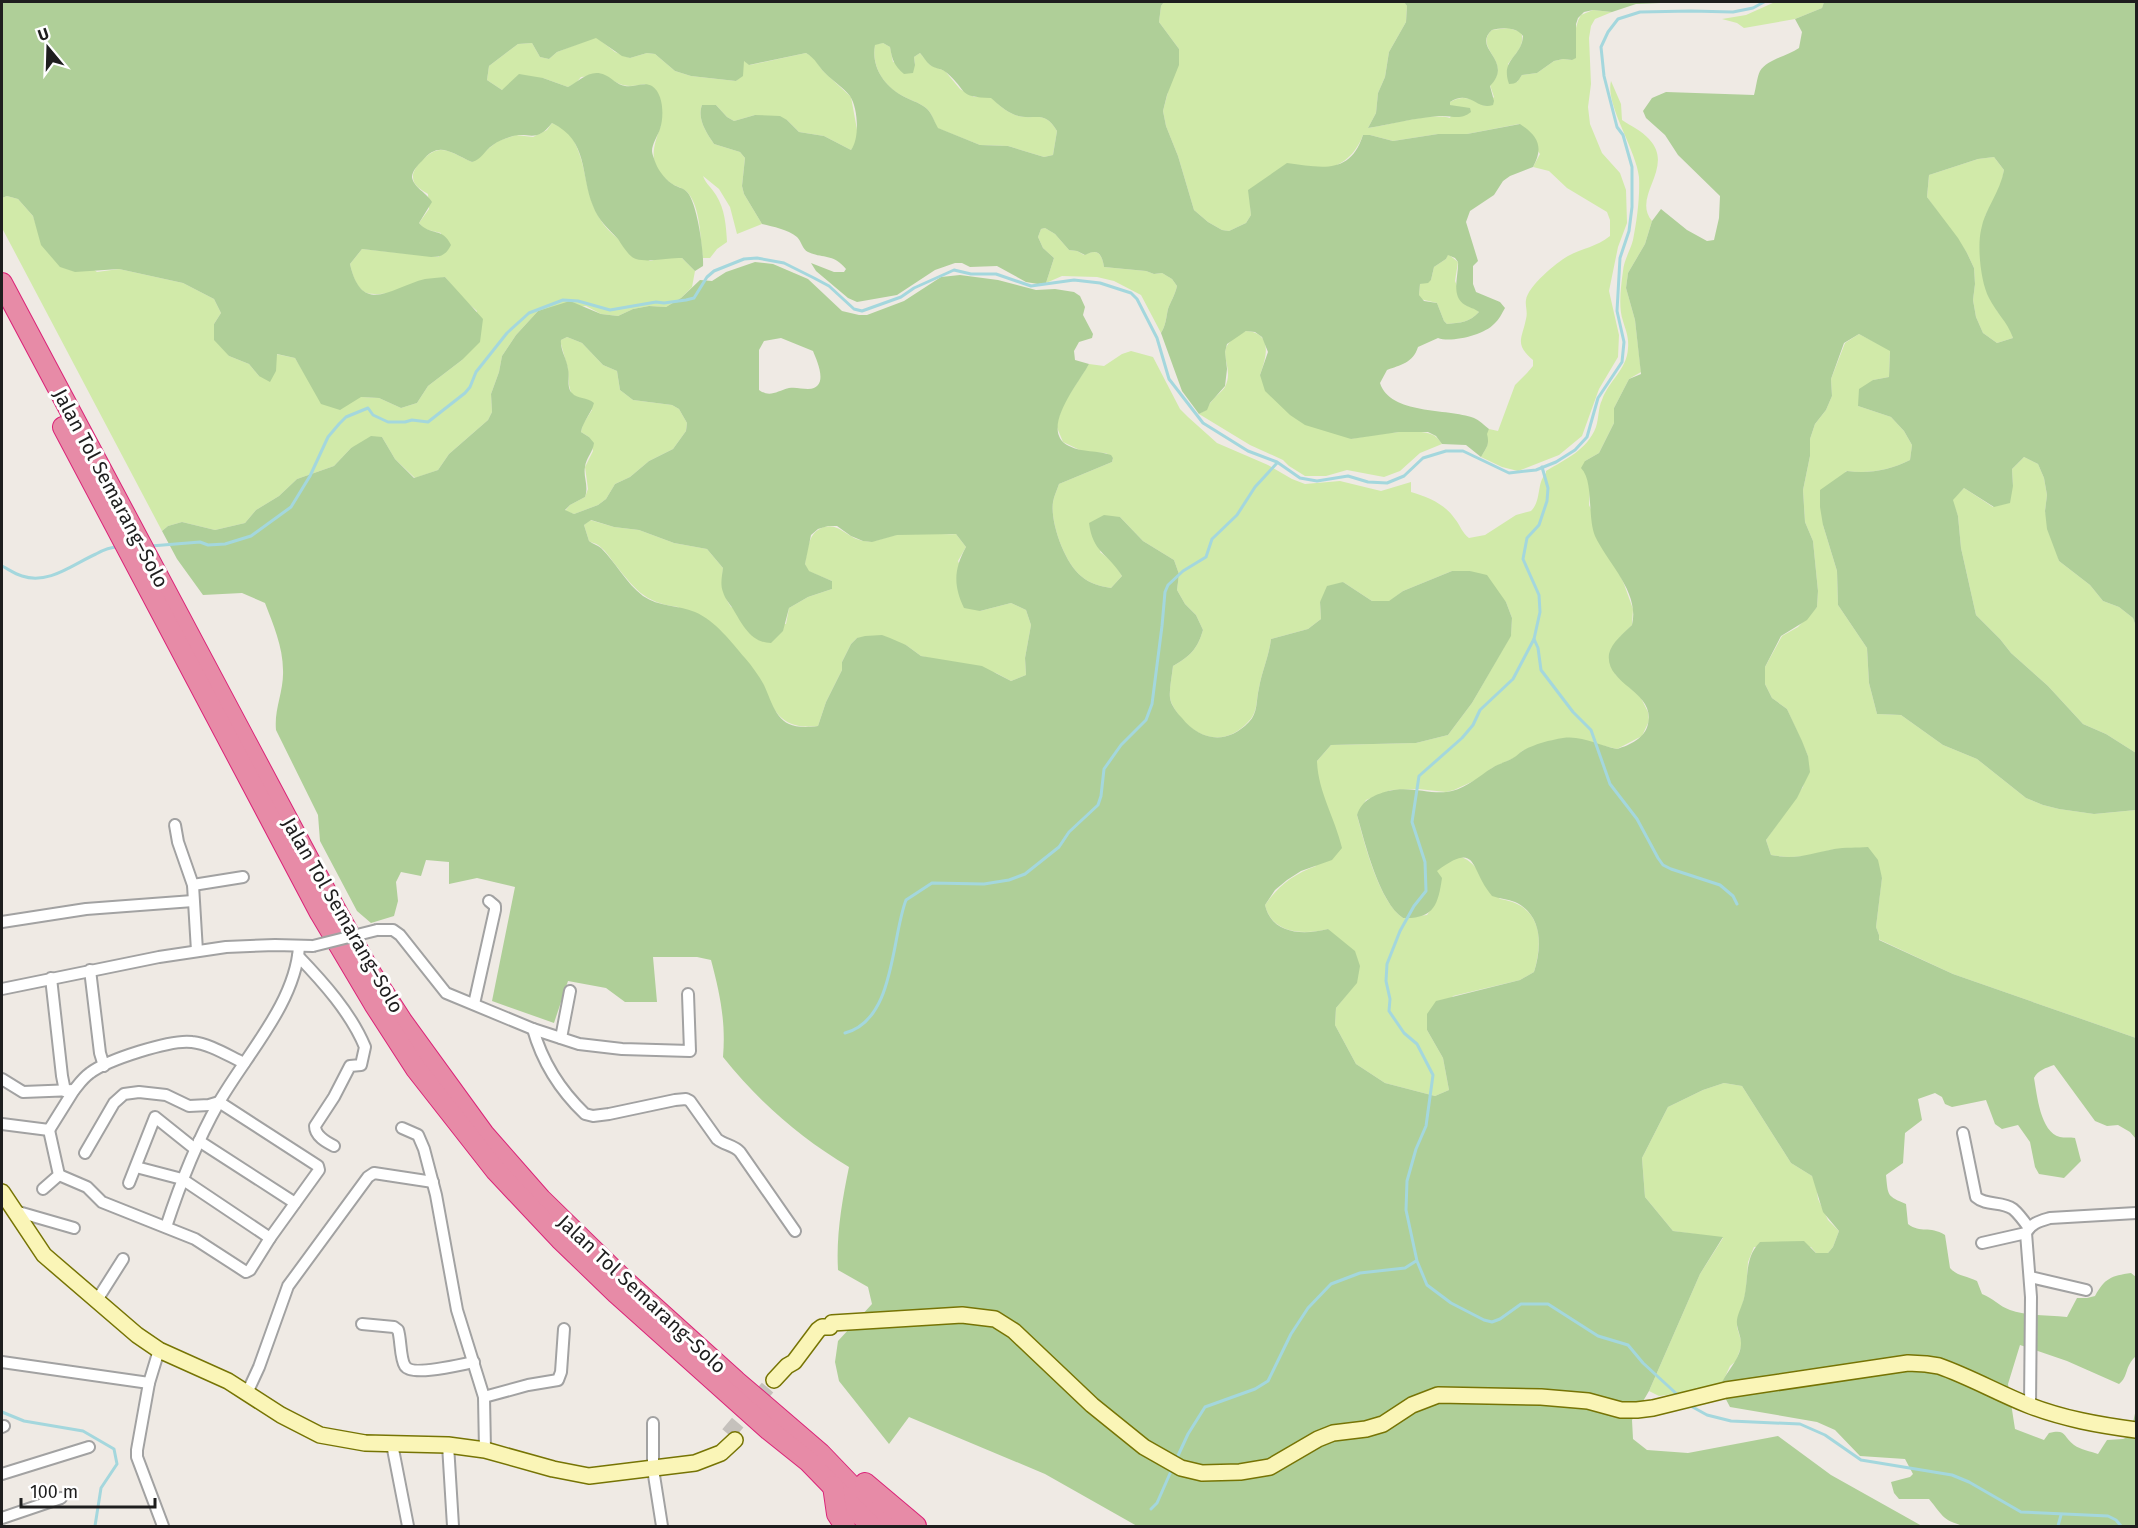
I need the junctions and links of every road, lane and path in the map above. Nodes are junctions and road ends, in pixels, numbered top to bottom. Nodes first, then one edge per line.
1 (2, 283) edge
2 (2, 311) edge
3 (203, 676) junction
4 (175, 825) dead end
5 (243, 877) dead end
6 (193, 885) junction
7 (193, 901) junction
8 (489, 901) dead end
9 (2, 922) edge
10 (197, 951) junction
11 (299, 951) junction
12 (90, 970) junction
13 (51, 978) junction
14 (2, 989) edge
15 (570, 991) dead end
16 (688, 994) dead end
17 (474, 1004) junction
18 (533, 1029) junction
19 (561, 1038) junction
20 (244, 1063) junction
21 (104, 1066) junction
22 (2, 1079) edge
23 (70, 1091) junction
24 (219, 1102) junction
25 (2, 1124) edge
26 (402, 1128) dead end
27 (49, 1130) junction
28 (1963, 1133) dead end
29 (197, 1145) junction
30 (334, 1146) dead end
31 (85, 1153) dead end
32 (136, 1167) junction
33 (59, 1175) junction
34 (182, 1179) junction
35 (433, 1182) junction
36 (129, 1184) dead end
37 (43, 1189) dead end
38 (2, 1192) edge
39 (295, 1203) junction
40 (15, 1211) junction
41 (2136, 1213) edge
42 (166, 1227) junction
43 (74, 1228) dead end
44 (2028, 1230) junction
45 (795, 1231) dead end
46 (270, 1238) junction
47 (1982, 1243) dead end
48 (123, 1258) dead end
49 (2030, 1277) junction
50 (2086, 1290) dead end
51 (97, 1300) junction
52 (362, 1324) dead end
53 (564, 1329) dead end
54 (159, 1350) junction
55 (2, 1362) edge
56 (474, 1362) junction
57 (149, 1383) junction
58 (778, 1383) tunnel mouth
59 (247, 1393) junction
60 (484, 1397) junction
61 (2030, 1406) junction
62 (653, 1423) dead end
63 (791, 1428) junction
64 (2136, 1430) edge
65 (731, 1437) tunnel mouth
66 (392, 1444) junction
67 (448, 1445) junction
68 (89, 1447) dead end
69 (485, 1450) junction
70 (653, 1469) junction
71 (2, 1474) edge
72 (833, 1486) junction
73 (61, 1498) dead end
74 (2, 1522) edge
75 (163, 1527) edge
76 (408, 1527) edge
77 (453, 1527) edge
78 (662, 1527) edge
79 (845, 1527) edge
80 (871, 1527) edge
81 (890, 1527) edge
82 (916, 1527) edge

1 - 3 highway, Jalan Tol Semarang–Solo
2 - 3 highway, Jalan Tol Semarang–Solo
3 - 63 highway, Jalan Tol Semarang–Solo
3 - 72 highway, Jalan Tol Semarang–Solo
4 - 6 street
5 - 6 street
6 - 7 street
7 - 9 street
7 - 10 street
8 - 17 street
10 - 11 street
10 - 12 street
11 - 17 street, bridge
11 - 20 street
11 - 30 street
12 - 13 street
12 - 21 street
13 - 14 street
13 - 23 street
15 - 19 street
16 - 19 street
17 - 18 street
18 - 19 street
18 - 45 street
20 - 21 street
20 - 24 street
21 - 23 street
22 - 23 street
23 - 27 street
24 - 29 street
24 - 31 street
24 - 39 street
25 - 27 street
26 - 35 street
27 - 33 street
28 - 44 street
29 - 32 street
29 - 34 street
29 - 39 street
32 - 34 street
32 - 36 street
33 - 37 street
33 - 42 street
34 - 42 street
34 - 46 street
35 - 56 street
35 - 59 street
38 - 40 street
39 - 46 street
40 - 43 street
40 - 51 street
41 - 44 street
42 - 46 street
44 - 47 street
44 - 49 street
48 - 51 street
49 - 50 street
49 - 61 street
51 - 54 street
52 - 56 street
53 - 60 street
54 - 57 street
54 - 59 street
55 - 57 street
56 - 60 street
57 - 75 street
58 - 61 street
59 - 66 street
60 - 69 street
61 - 64 street
62 - 70 street
63 - 81 highway, Jalan Tol Semarang–Solo
63 - 82 highway
65 - 70 street
66 - 67 street
66 - 76 street
67 - 69 street
67 - 77 street
68 - 71 street
69 - 70 street
70 - 78 street
72 - 79 highway
72 - 80 highway, Jalan Tol Semarang–Solo
73 - 74 street

